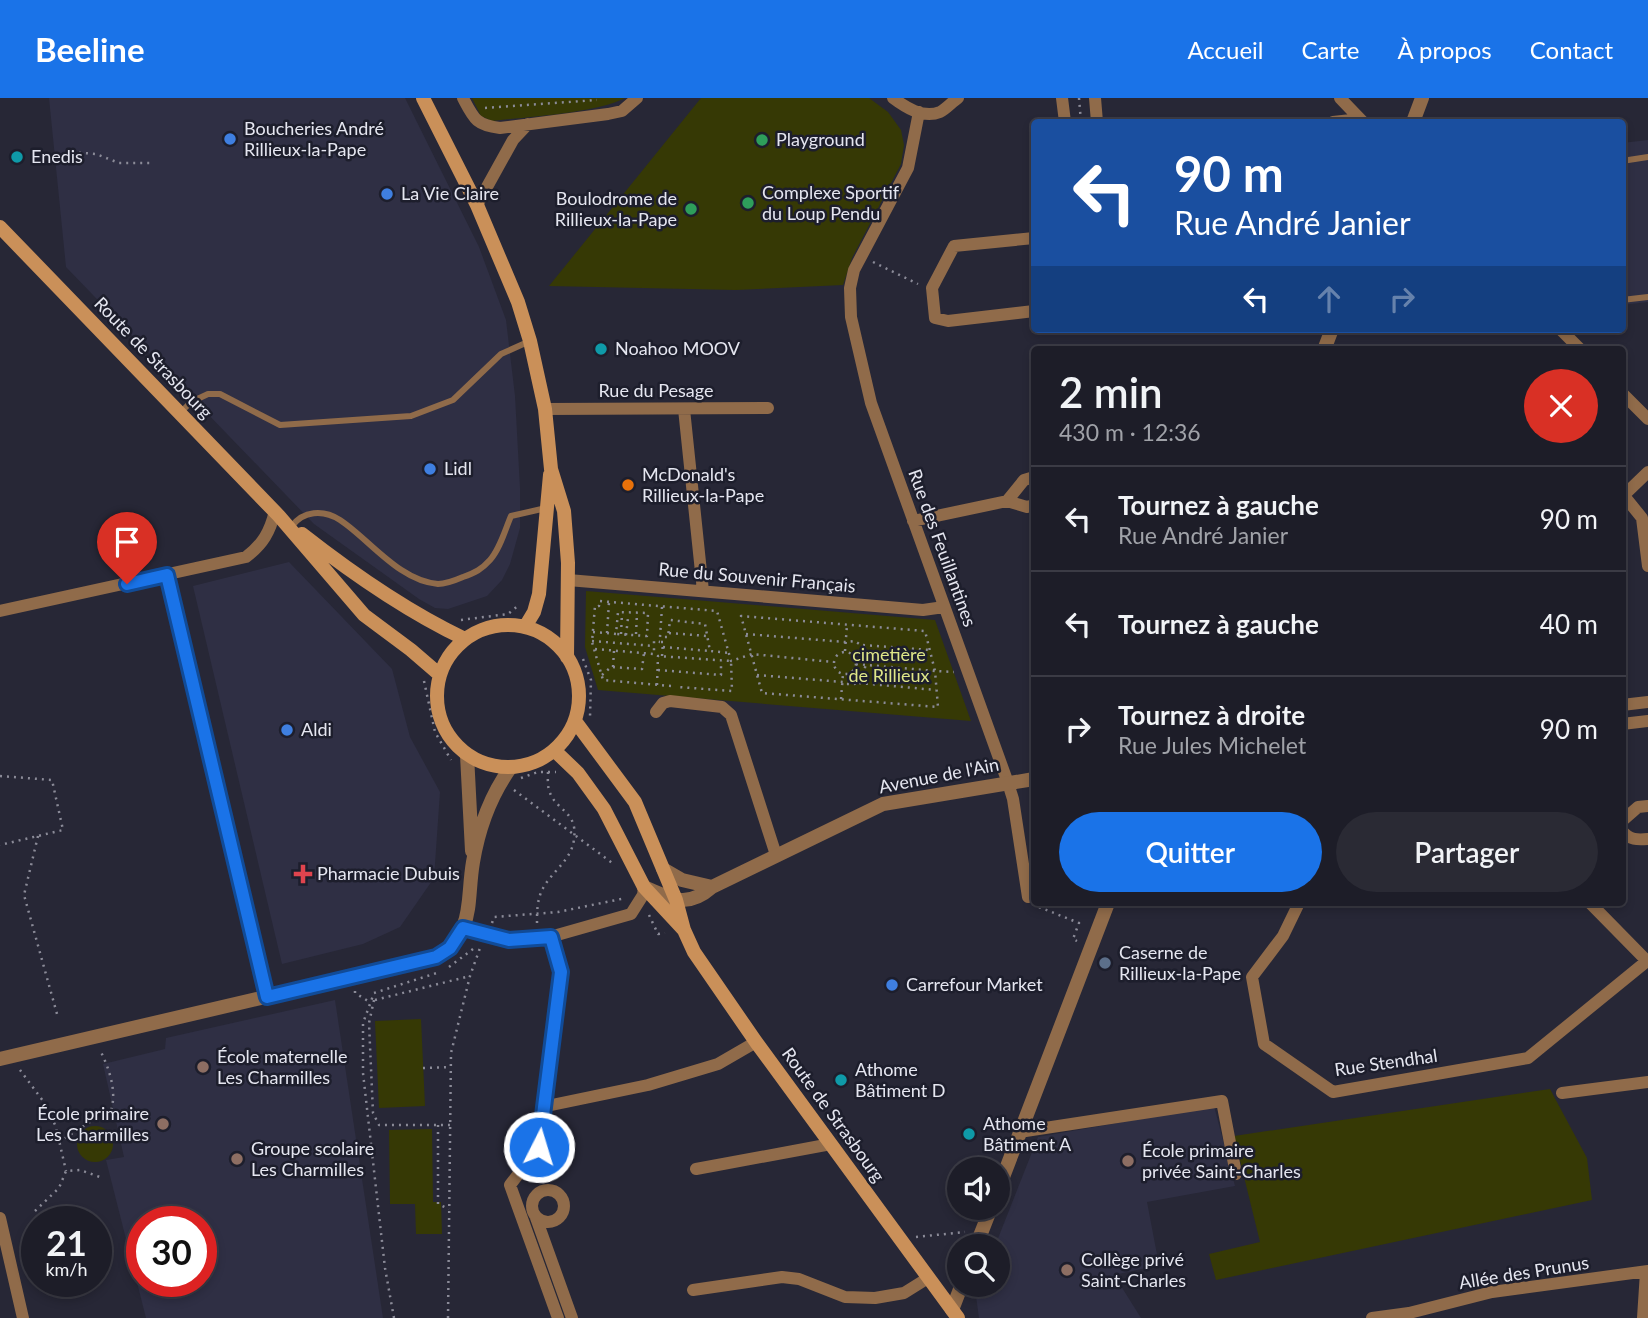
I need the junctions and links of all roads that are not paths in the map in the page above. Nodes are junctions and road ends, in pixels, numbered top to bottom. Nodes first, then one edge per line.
1 (423, 98) edge
2 (637, 98) edge
3 (893, 98) edge
4 (958, 98) edge
5 (1062, 98) edge
6 (1095, 98) edge
7 (1340, 98) edge
8 (1422, 98) edge
9 (466, 103) edge
10 (919, 112) junction
11 (1065, 119) edge
12 (1097, 119) edge
13 (1359, 119) edge
14 (1414, 119) edge
15 (528, 124) junction
16 (1648, 157) edge
17 (1626, 160) edge
18 (477, 205) junction
19 (0, 227) edge
20 (1031, 238) edge
21 (1648, 297) edge
22 (1626, 300) edge
23 (1031, 311) edge
24 (1564, 333) edge
25 (530, 341) junction
26 (1577, 346) edge
27 (1626, 397) edge
28 (768, 408) dead end
29 (545, 409) junction
30 (684, 409) junction
31 (180, 413) junction
32 (1648, 419) edge
33 (551, 469) junction
34 (1648, 472) edge
35 (1031, 478) edge
36 (1626, 494) edge
37 (1626, 500) edge
38 (1007, 501) junction
39 (1031, 506) edge
40 (546, 508) junction
41 (277, 513) junction
42 (913, 521) junction
43 (292, 526) junction
44 (1648, 566) edge
45 (167, 575) junction
46 (568, 580) junction
47 (703, 591) junction
48 (944, 607) junction
49 (0, 611) edge
50 (525, 627) junction
51 (465, 639) junction
52 (575, 657) junction
53 (440, 675) junction
54 (1648, 702) edge
55 (1626, 705) edge
56 (656, 712) dead end
57 (575, 721) junction
58 (1648, 721) edge
59 (1626, 724) edge
60 (554, 750) junction
61 (467, 755) junction
62 (511, 767) junction
63 (1031, 779) edge
64 (1008, 783) junction
65 (1648, 806) edge
66 (1626, 818) edge
67 (1626, 834) edge
68 (1648, 839) edge
69 (776, 855) junction
70 (473, 860) junction
71 (663, 869) junction
72 (712, 887) junction
73 (643, 891) junction
74 (1028, 898) road end
75 (676, 900) junction
76 (1107, 906) edge
77 (1298, 906) edge
78 (1593, 906) edge
79 (463, 928) junction
80 (684, 930) junction
81 (551, 937) junction
82 (1648, 962) edge
83 (267, 997) junction
84 (756, 1042) junction
85 (0, 1059) edge
86 (1648, 1082) edge
87 (1562, 1093) dead end
88 (542, 1107) junction
89 (1019, 1132) junction
90 (831, 1144) junction
91 (1010, 1157) edge
92 (696, 1169) dead end
93 (1236, 1174) dead end
94 (536, 1215) dead end
95 (0, 1218) edge
96 (1647, 1272) edge
97 (928, 1278) junction
98 (692, 1290) dead end
99 (955, 1314) edge
100 (1407, 1315) edge
101 (23, 1318) edge
102 (558, 1318) edge
103 (572, 1318) edge
104 (1372, 1318) edge
105 (1643, 1318) edge

1 - 18 main road
2 - 15 street
3 - 10 street
4 - 10 street
5 - 11 street
6 - 12 street
7 - 13 street
8 - 14 street
9 - 15 street
10 - 42 street, Rue des Feuillantines
15 - 18 street
16 - 17 lane
18 - 25 main road
19 - 31 main road, Route de Strasbourg
20 - 23 street
21 - 22 lane
24 - 26 street
25 - 29 main road
25 - 31 lane
27 - 32 street
28 - 30 street, Rue du Pesage
29 - 30 street, Rue du Pesage
29 - 33 main road
30 - 47 street
31 - 41 main road, Route de Strasbourg
33 - 40 main road
33 - 46 main road
34 - 36 street
35 - 38 street
37 - 44 street
38 - 39 street
38 - 42 street
40 - 43 lane
40 - 50 main road
41 - 43 main road, Route de Strasbourg
41 - 45 street
41 - 53 main road, Route de Strasbourg
42 - 48 street, Rue des Feuillantines
43 - 51 main road, Route de Strasbourg
45 - 49 street
45 - 83 street
46 - 47 street, Rue du Souvenir Français
46 - 52 main road
47 - 48 street, Rue du Souvenir Français
48 - 64 street, Rue des Feuillantines
50 - 51 main road
50 - 52 main road
51 - 53 main road
52 - 57 main road
53 - 61 main road
54 - 55 street
56 - 69 street
57 - 60 main road
57 - 71 main road, Route de Strasbourg
58 - 59 street
60 - 62 main road
60 - 73 main road, Route de Strasbourg
61 - 62 main road
61 - 70 street
62 - 70 street
63 - 64 street, Avenue de l'Ain
64 - 69 street, Avenue de l'Ain
64 - 74 street, Rue des Feuillantines
65 - 66 street
67 - 68 street
69 - 72 street, Avenue de l'Ain
70 - 79 street
71 - 72 street
71 - 75 main road, Route de Strasbourg
72 - 75 street, Avenue de l'Ain
73 - 75 street
73 - 80 main road, Route de Strasbourg
73 - 81 street
75 - 80 main road, Route de Strasbourg
76 - 89 street
77 - 82 street, Rue Stendhal
78 - 82 street
79 - 81 street
79 - 83 street
80 - 84 main road, Route de Strasbourg
81 - 88 street
83 - 85 street
84 - 88 street
84 - 90 main road, Route de Strasbourg
86 - 87 street
88 - 102 street
89 - 91 street
89 - 93 street
90 - 92 street
90 - 97 main road, Route de Strasbourg
94 - 103 street
95 - 101 street
96 - 100 street, Allée des Prunus
96 - 105 street, Allée des Prunus
97 - 98 street
97 - 99 main road, Route de Strasbourg
100 - 104 street, Allée des Prunus

